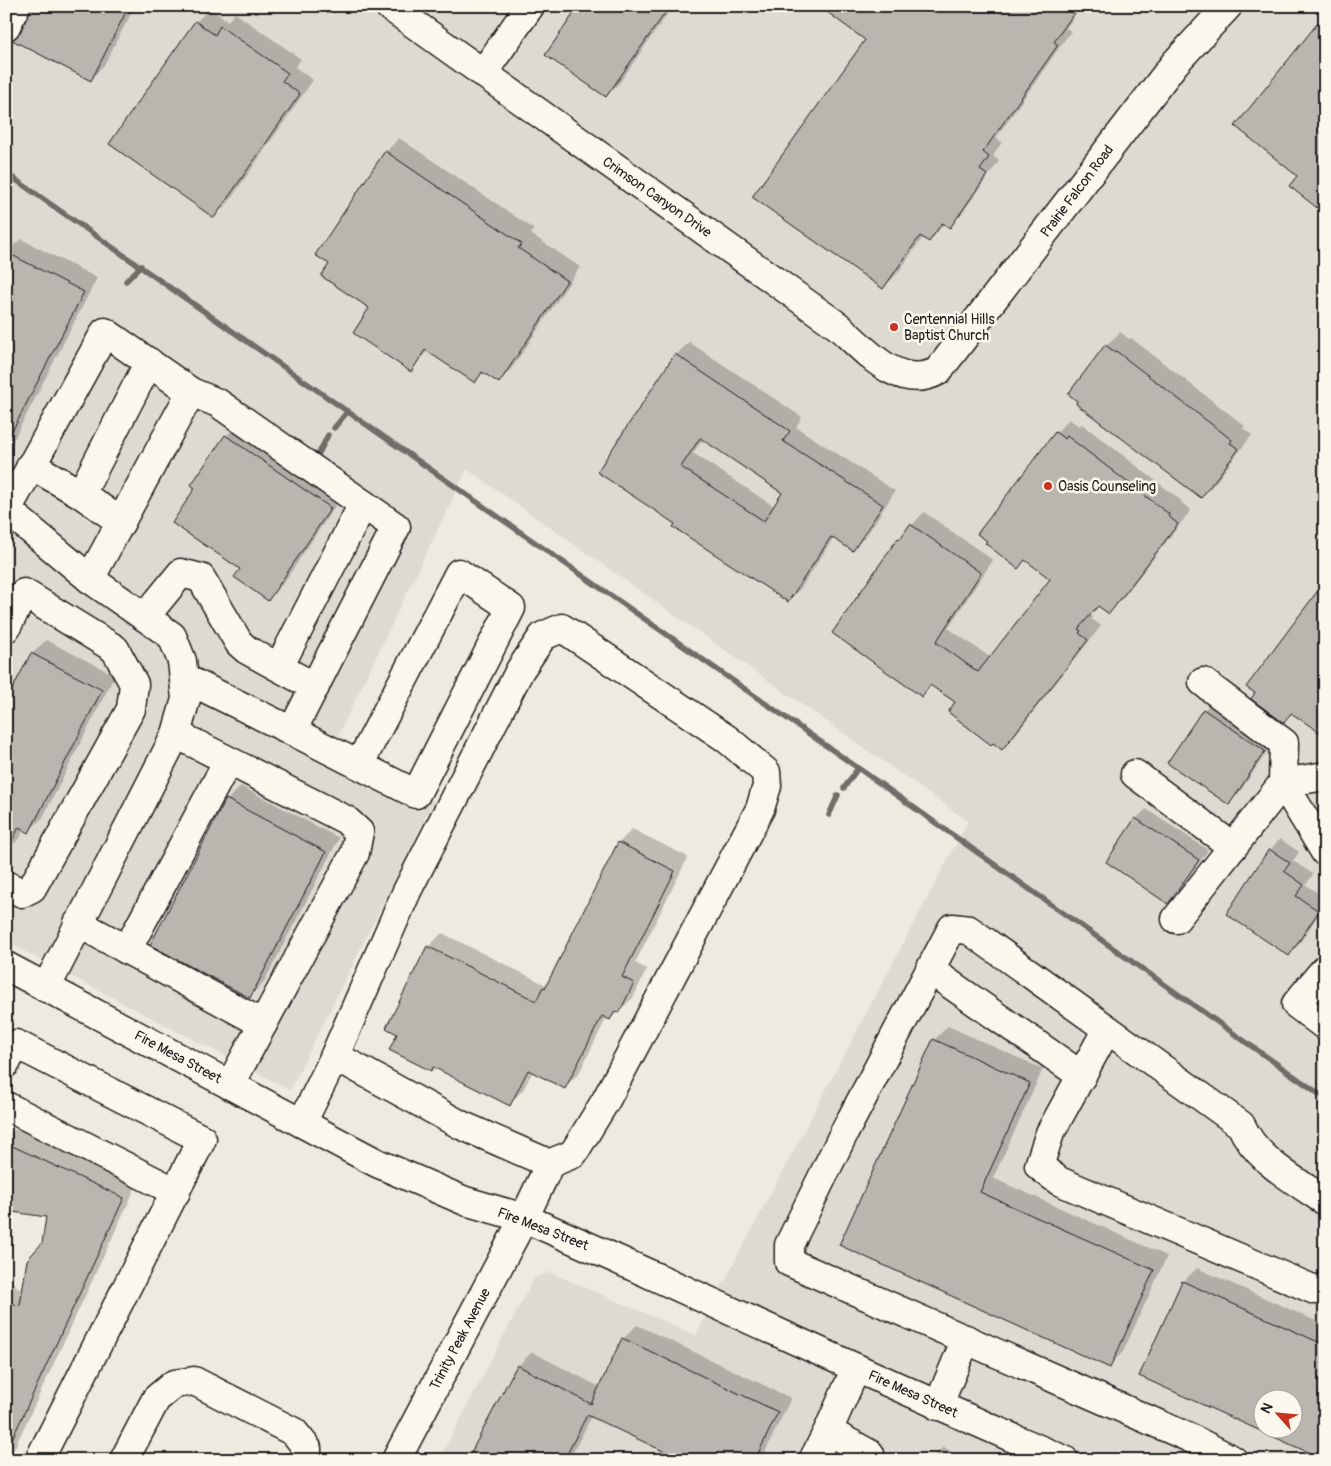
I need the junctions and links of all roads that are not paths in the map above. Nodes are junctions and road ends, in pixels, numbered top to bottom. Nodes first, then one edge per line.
1 (16, 6) edge
2 (389, 6) edge
3 (530, 6) edge
4 (1228, 6) edge
5 (6, 26) edge
6 (483, 73) junction
7 (149, 362) junction
8 (928, 377) joint
9 (191, 392) junction
10 (30, 465) junction
11 (81, 494) junction
12 (363, 504) junction
13 (7, 510) edge
14 (121, 522) junction
15 (90, 579) junction
16 (144, 617) junction
17 (6, 628) edge
18 (279, 667) junction
19 (184, 678) junction
20 (1203, 682) dead end
21 (315, 687) junction
22 (292, 731) junction
23 (176, 734) junction
24 (228, 761) junction
25 (359, 765) junction
26 (1135, 774) dead end
27 (1325, 776) edge
28 (1283, 783) junction
29 (1233, 846) junction
30 (1325, 852) edge
31 (6, 885) edge
32 (1176, 919) dead end
33 (78, 923) junction
34 (127, 950) junction
35 (6, 966) edge
36 (1325, 969) edge
37 (930, 970) junction
38 (46, 988) junction
39 (263, 1024) junction
40 (1325, 1026) edge
41 (1107, 1029) junction
42 (6, 1064) edge
43 (331, 1064) junction
44 (1082, 1076) junction
45 (230, 1085) junction
46 (6, 1106) edge
47 (302, 1123) junction
48 (546, 1165) junction
49 (176, 1192) junction
50 (1325, 1201) edge
51 (524, 1218) junction
52 (1325, 1287) edge
53 (966, 1339) junction
54 (856, 1368) junction
55 (938, 1406) junction
56 (828, 1431) junction
57 (39, 1460) edge
58 (124, 1460) edge
59 (307, 1460) edge
60 (396, 1460) edge
61 (813, 1460) edge
62 (868, 1460) edge
63 (1064, 1460) edge
64 (1233, 1460) edge

1 - 5 street
2 - 6 street, Crimson Canyon Drive
3 - 6 street
4 - 8 street, Prairie Falcon Road
6 - 8 street, Crimson Canyon Drive
7 - 9 street
7 - 10 street
7 - 11 street
9 - 12 street
9 - 14 street
10 - 11 street
10 - 13 street
11 - 14 street
12 - 18 street
12 - 21 street
13 - 15 street
14 - 15 street
15 - 16 street
16 - 18 street
16 - 19 street
17 - 31 street
18 - 21 street
19 - 22 street
19 - 23 street
20 - 28 street
21 - 22 street
22 - 25 street
23 - 24 street
23 - 33 street
24 - 34 street
24 - 39 street
25 - 25 street
26 - 29 street
27 - 28 street
28 - 29 street
28 - 30 street
29 - 32 street
33 - 34 street
33 - 38 street
34 - 39 street
35 - 38 street, Fire Mesa Street
36 - 40 street
37 - 41 street
37 - 44 street
37 - 53 street
38 - 45 street, Fire Mesa Street
39 - 45 street
41 - 44 street
41 - 50 street
42 - 49 street
43 - 47 street
43 - 48 street
43 - 48 street
44 - 52 street
45 - 47 street, Fire Mesa Street
46 - 49 street
47 - 51 street, Fire Mesa Street
48 - 51 street, Trinity Peak Avenue
49 - 57 street
51 - 54 street, Fire Mesa Street
51 - 60 street, Trinity Peak Avenue
53 - 55 street
53 - 64 street
54 - 55 street, Fire Mesa Street
54 - 56 street
55 - 63 street, Fire Mesa Street
56 - 61 street
56 - 62 street
58 - 59 street

